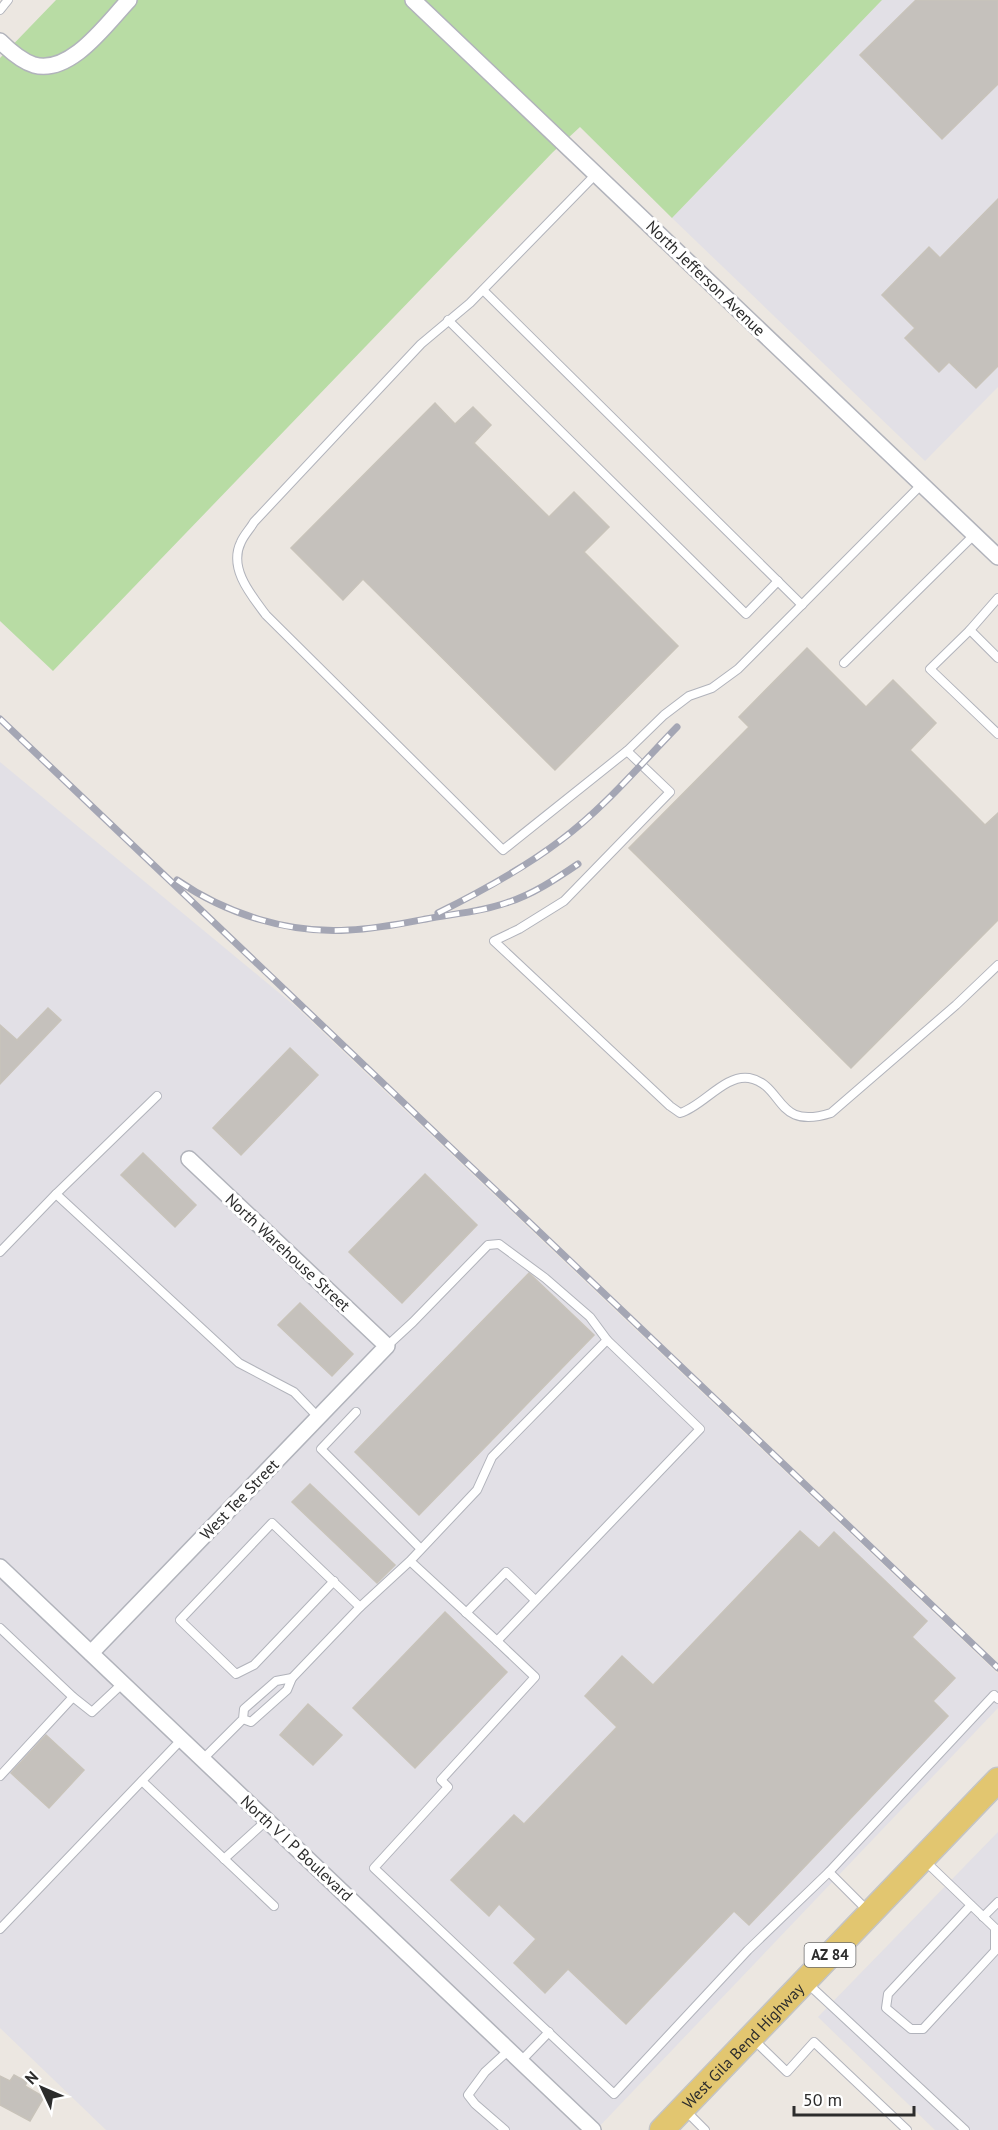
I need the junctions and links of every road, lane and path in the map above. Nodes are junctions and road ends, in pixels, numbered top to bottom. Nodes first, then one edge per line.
1 (8, 0) edge
2 (129, 0) edge
3 (413, 0) edge
4 (0, 10) edge
5 (0, 41) edge
6 (596, 174) junction
7 (483, 290) junction
8 (448, 321) junction
9 (922, 484) junction
10 (975, 534) junction
11 (998, 556) edge
12 (778, 581) junction
13 (998, 598) edge
14 (802, 605) junction
15 (970, 630) junction
16 (998, 658) edge
17 (844, 663) dead end
18 (998, 734) edge
19 (627, 751) junction
20 (998, 965) edge
21 (157, 1096) dead end
22 (189, 1159) dead end
23 (56, 1194) junction
24 (0, 1252) edge
25 (607, 1340) junction
26 (387, 1346) junction
27 (356, 1412) dead end
28 (318, 1417) junction
29 (421, 1549) junction
30 (410, 1561) junction
31 (0, 1567) edge
32 (334, 1581) junction
33 (535, 1600) junction
34 (360, 1607) junction
35 (466, 1613) junction
36 (0, 1628) edge
37 (496, 1641) junction
38 (91, 1653) junction
39 (292, 1678) junction
40 (123, 1683) junction
41 (74, 1697) junction
42 (996, 1697) edge
43 (243, 1719) junction
44 (182, 1739) junction
45 (203, 1759) junction
46 (0, 1776) edge
47 (142, 1780) junction
48 (998, 1780) edge
49 (267, 1820) junction
50 (224, 1859) junction
51 (923, 1859) junction
52 (829, 1872) junction
53 (998, 1902) edge
54 (971, 1905) junction
55 (274, 1906) dead end
56 (871, 1913) junction
57 (983, 1917) junction
58 (0, 1929) edge
59 (805, 1981) junction
60 (549, 2032) junction
61 (751, 2037) junction
62 (509, 2050) junction
63 (521, 2061) junction
64 (683, 2108) junction
65 (505, 2130) edge
66 (593, 2130) edge
67 (662, 2130) edge
68 (705, 2130) edge
69 (907, 2130) edge
70 (965, 2130) edge

1 - 4 lane
2 - 5 street
3 - 6 street, North Jefferson Avenue
6 - 7 lane
6 - 9 street, North Jefferson Avenue
7 - 8 lane
7 - 12 lane
8 - 12 lane
8 - 19 lane
9 - 10 street, North Jefferson Avenue
9 - 14 lane
10 - 11 street, North Jefferson Avenue
10 - 17 lane
12 - 14 lane
13 - 15 lane
14 - 19 lane
15 - 16 lane
15 - 18 lane
19 - 20 lane
21 - 23 lane
22 - 26 street, North Warehouse Street
23 - 24 lane
23 - 28 lane
25 - 26 lane
25 - 29 lane
25 - 33 lane
26 - 28 street, West Tee Street
27 - 29 lane
28 - 38 street, West Tee Street
29 - 30 lane
30 - 34 lane
30 - 35 lane
31 - 38 street, North V I P Boulevard
32 - 32 lane
32 - 34 lane
33 - 35 lane
33 - 37 lane
34 - 39 lane
35 - 37 lane
36 - 41 lane
37 - 60 lane
38 - 40 street, North V I P Boulevard
39 - 43 lane
39 - 43 lane
40 - 41 lane
40 - 44 street, North V I P Boulevard
41 - 46 lane
42 - 52 lane
43 - 45 lane
44 - 45 street, North V I P Boulevard
44 - 47 lane
45 - 49 street, North V I P Boulevard
47 - 50 lane
47 - 58 lane
48 - 51 main road, West Gila Bend Highway / AZ 84
49 - 50 lane
49 - 62 street, North V I P Boulevard
50 - 55 lane
51 - 54 lane
51 - 56 main road, West Gila Bend Highway / AZ 84
52 - 56 lane
52 - 60 lane
53 - 57 lane
54 - 57 lane
54 - 57 lane
56 - 59 main road, West Gila Bend Highway / AZ 84
59 - 61 main road, West Gila Bend Highway / AZ 84
59 - 70 lane
60 - 63 lane
61 - 64 main road, West Gila Bend Highway / AZ 84
61 - 69 lane
62 - 63 street, North V I P Boulevard
62 - 65 lane
63 - 66 street, North V I P Boulevard
64 - 67 main road, West Gila Bend Highway / AZ 84
64 - 68 lane

